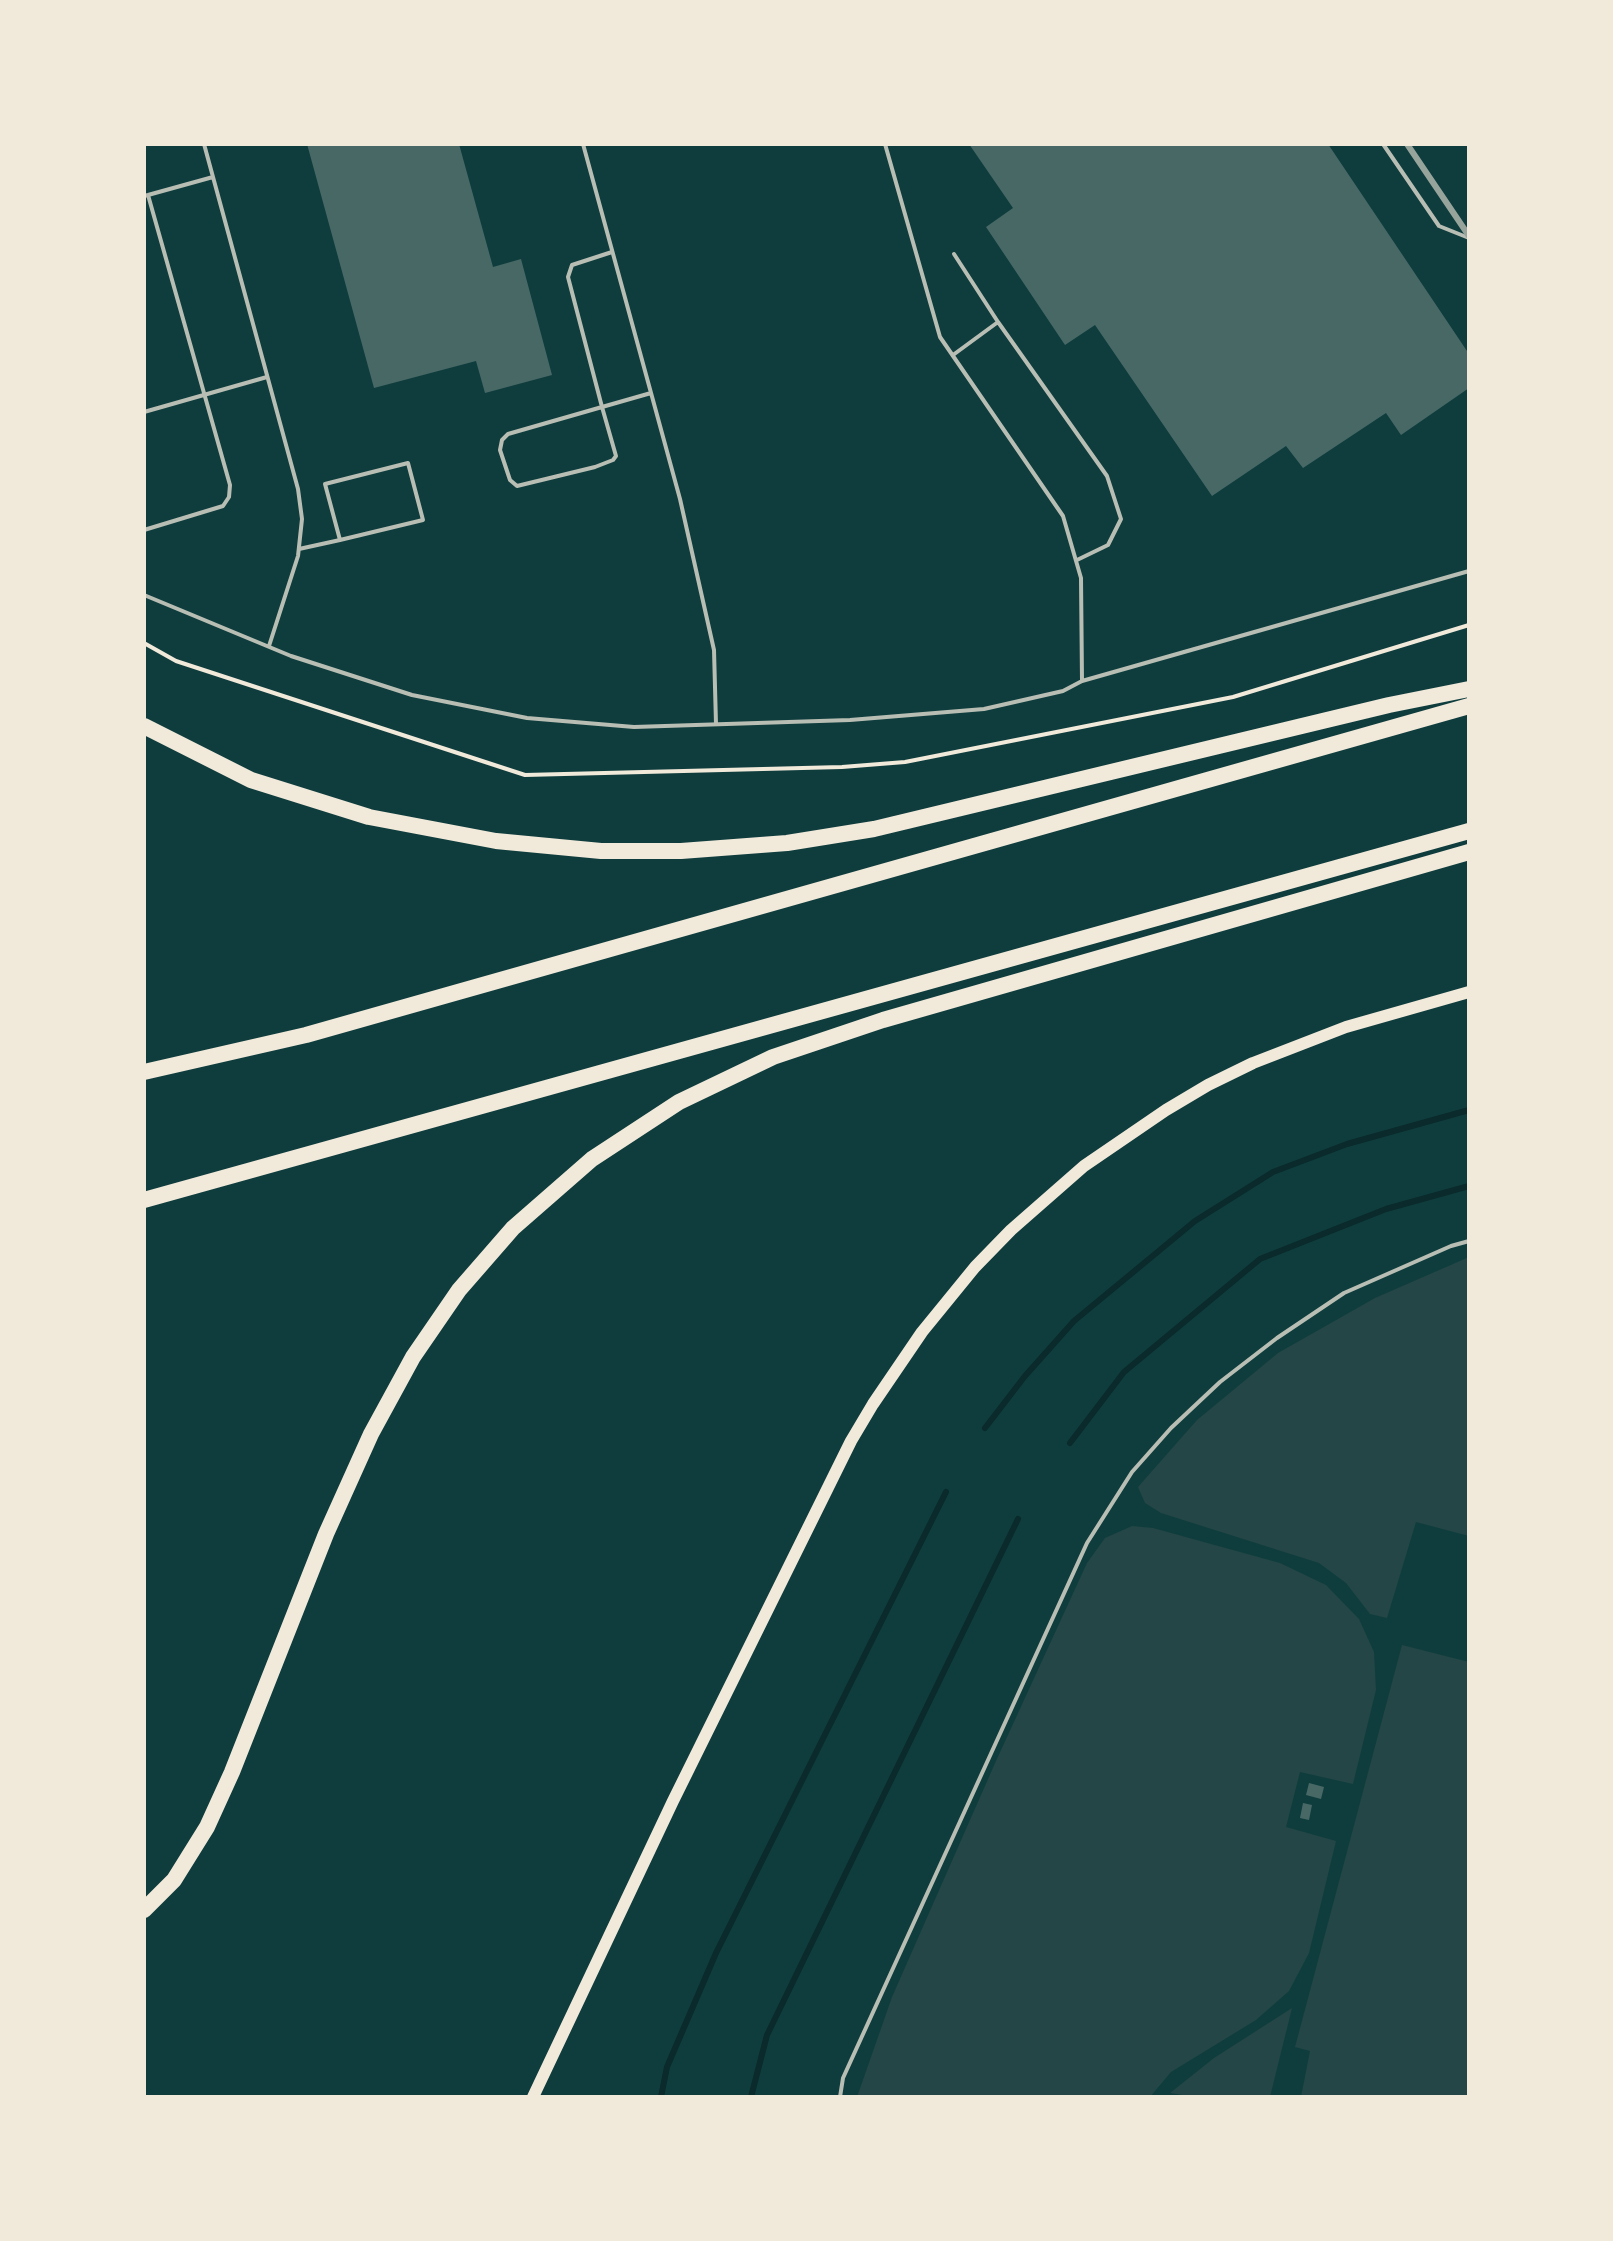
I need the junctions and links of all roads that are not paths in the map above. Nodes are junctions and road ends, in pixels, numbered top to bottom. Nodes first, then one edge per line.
1 (204, 144) edge
2 (583, 144) edge
3 (885, 144) edge
4 (1383, 144) edge
5 (213, 177) junction
6 (146, 195) edge
7 (1469, 238) edge
8 (612, 252) junction
9 (954, 254) dead end
10 (998, 322) junction
11 (953, 355) junction
12 (267, 377) junction
13 (651, 393) junction
14 (204, 394) junction
15 (602, 407) junction
16 (144, 412) edge
17 (144, 530) edge
18 (340, 540) junction
19 (299, 549) junction
20 (1076, 561) junction
21 (1469, 571) edge
22 (144, 595) edge
23 (269, 646) junction
24 (1082, 681) junction
25 (1469, 689) edge
26 (1469, 706) edge
27 (716, 724) junction
28 (144, 726) edge
29 (1469, 831) edge
30 (1469, 852) edge
31 (1469, 992) edge
32 (144, 1072) edge
33 (144, 1200) edge
34 (1469, 1241) edge
35 (144, 1910) edge
36 (533, 2097) edge
37 (840, 2097) edge

1 - 5 lane
2 - 8 lane
3 - 11 lane
4 - 7 lane
5 - 6 lane
5 - 12 lane
6 - 14 lane
8 - 13 lane
8 - 15 lane
9 - 10 lane
10 - 11 lane
10 - 20 lane
11 - 20 lane
12 - 14 lane
12 - 19 lane
13 - 15 lane
13 - 27 lane
14 - 16 lane
14 - 17 lane
15 - 15 lane
18 - 18 lane
18 - 19 lane
19 - 23 lane
20 - 24 lane
21 - 24 lane
22 - 23 lane
23 - 27 lane
24 - 27 lane
25 - 28 highway
26 - 32 highway
29 - 33 highway
30 - 35 highway
31 - 36 main road
34 - 37 lane

